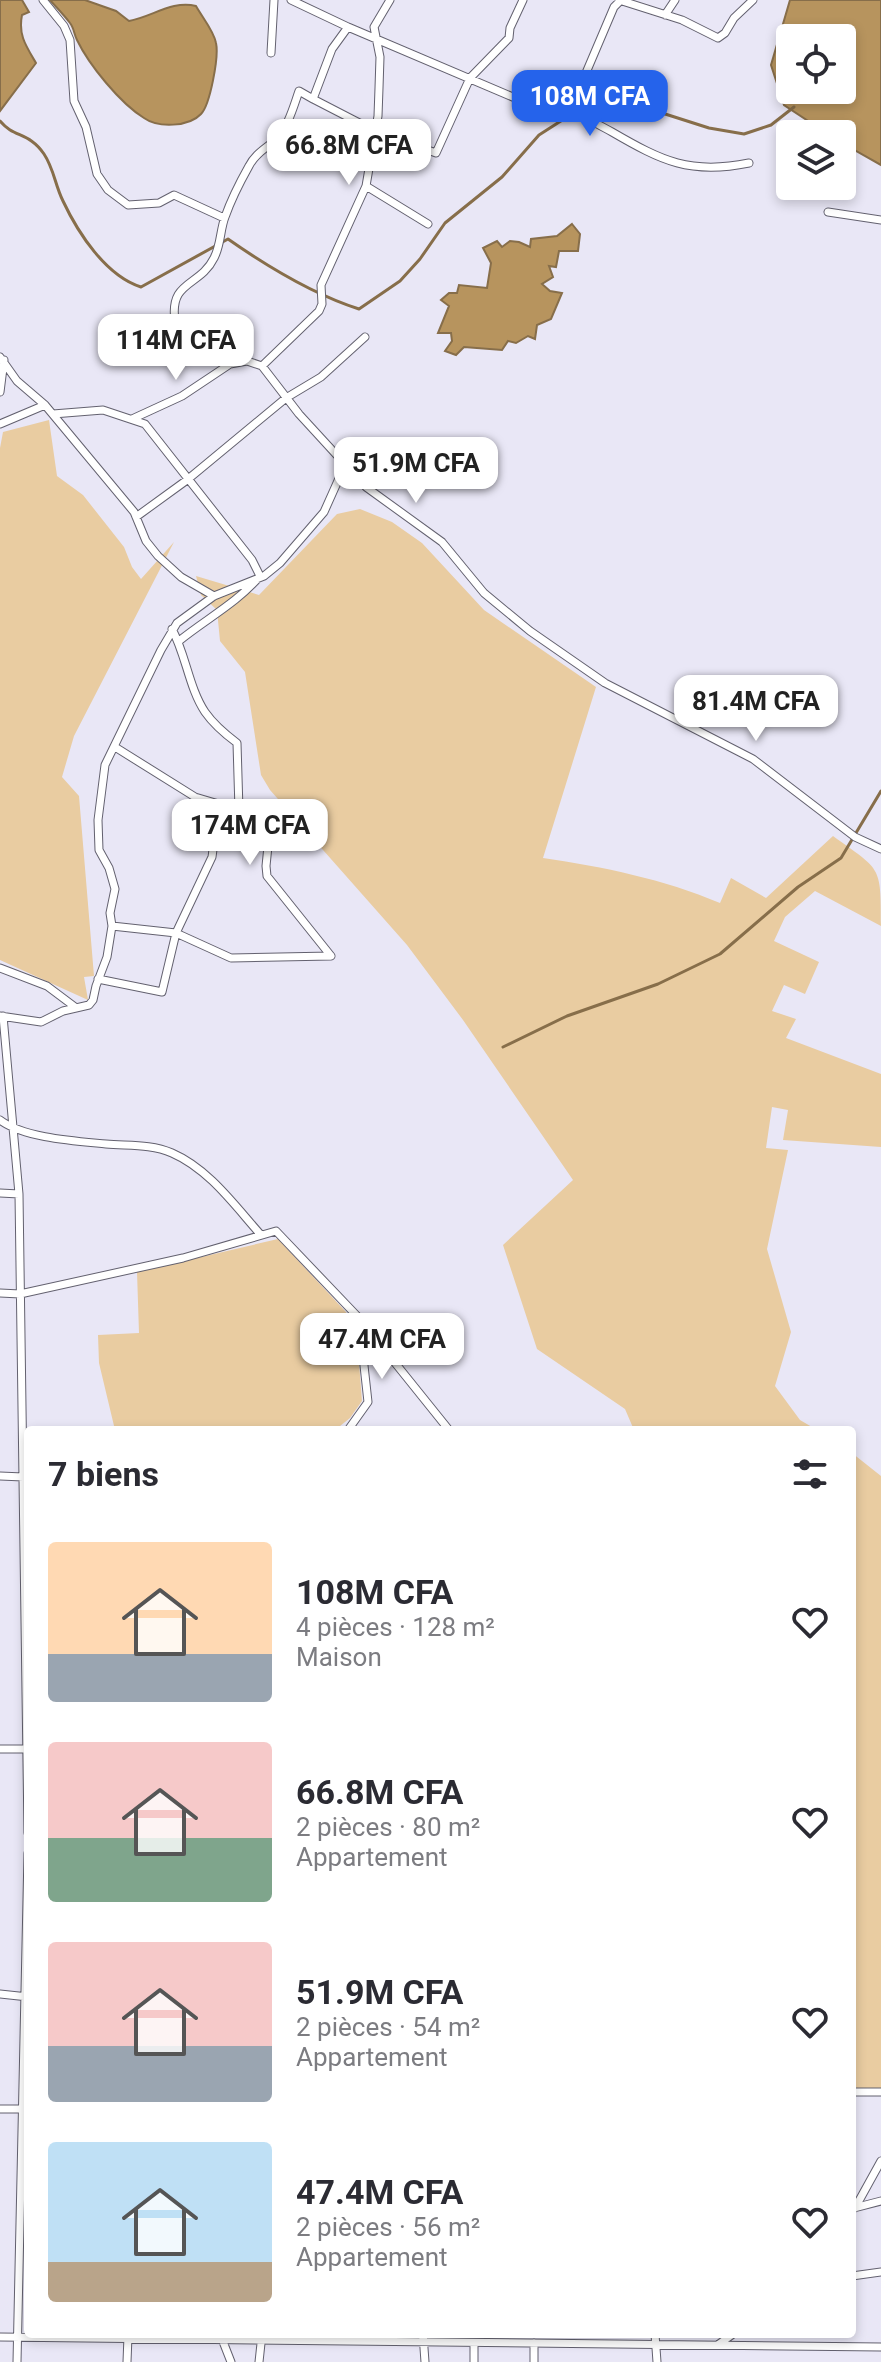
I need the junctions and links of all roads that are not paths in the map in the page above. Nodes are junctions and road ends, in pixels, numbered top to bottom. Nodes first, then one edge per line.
1 (43, 0) edge
2 (274, 0) edge
3 (291, 0) edge
4 (314, 0) edge
5 (390, 0) edge
6 (523, 0) edge
7 (620, 0) edge
8 (675, 0) edge
9 (753, 0) edge
10 (309, 8) junction
11 (665, 15) junction
12 (348, 27) junction
13 (376, 38) junction
14 (271, 53) dead end
15 (470, 78) junction
16 (313, 99) junction
17 (574, 101) junction
18 (375, 131) junction
19 (749, 163) dead end
20 (366, 186) junction
21 (828, 212) dead end
22 (224, 218) junction
23 (881, 220) edge
24 (428, 224) dead end
25 (365, 337) dead end
26 (2, 359) edge
27 (230, 364) junction
28 (262, 366) junction
29 (0, 392) edge
30 (286, 398) junction
31 (45, 405) junction
32 (53, 414) junction
33 (132, 419) junction
34 (0, 424) edge
35 (345, 465) junction
36 (187, 480) junction
37 (136, 517) junction
38 (260, 576) junction
39 (214, 596) junction
40 (172, 629) junction
41 (179, 641) junction
42 (115, 747) junction
43 (219, 805) junction
44 (239, 810) junction
45 (881, 849) edge
46 (112, 926) junction
47 (176, 933) junction
48 (0, 968) edge
49 (98, 979) junction
50 (75, 1007) junction
51 (1, 1016) edge
52 (0, 1120) edge
53 (13, 1129) junction
54 (0, 1193) edge
55 (19, 1194) junction
56 (261, 1235) junction
57 (0, 1293) edge
58 (20, 1294) junction
59 (359, 1318) junction
60 (25, 1426) edge
61 (351, 1426) edge
62 (446, 1426) edge
63 (24, 1458) edge
64 (0, 1476) edge
65 (23, 1477) junction
66 (24, 1485) edge
67 (0, 1749) edge
68 (24, 1749) edge
69 (0, 1994) edge
70 (24, 1997) edge
71 (856, 2092) edge
72 (881, 2092) edge
73 (0, 2109) edge
74 (24, 2109) edge
75 (881, 2161) edge
76 (881, 2201) edge
77 (856, 2205) edge
78 (856, 2207) edge
79 (24, 2208) edge
80 (881, 2272) edge
81 (856, 2275) edge
82 (0, 2337) edge
83 (18, 2337) junction
84 (24, 2337) edge
85 (128, 2338) edge
86 (211, 2338) edge
87 (242, 2338) edge
88 (263, 2338) edge
89 (346, 2338) edge
90 (424, 2338) edge
91 (501, 2338) edge
92 (655, 2338) edge
93 (727, 2338) edge
94 (222, 2339) junction
95 (474, 2343) junction
96 (534, 2343) junction
97 (656, 2345) junction
98 (717, 2345) junction
99 (881, 2347) edge
100 (17, 2362) edge
101 (127, 2362) edge
102 (231, 2362) edge
103 (259, 2362) edge
104 (425, 2362) edge
105 (474, 2362) edge
106 (534, 2362) edge
107 (657, 2362) edge

1 - 22 street
2 - 14 street
3 - 10 street
4 - 10 street
5 - 13 street
6 - 15 street
7 - 11 street
7 - 17 street
8 - 11 street
9 - 11 street
10 - 12 street
12 - 13 street
12 - 16 street
13 - 15 street
13 - 18 street
15 - 17 street
15 - 18 street
16 - 18 street
16 - 22 street
17 - 19 street
18 - 20 street
20 - 24 street
20 - 28 street
21 - 23 street
22 - 27 street
25 - 30 street
26 - 29 street
26 - 31 street
27 - 28 street
27 - 33 street
28 - 30 street
30 - 35 street
30 - 36 street
31 - 32 street
31 - 34 street
32 - 33 street
32 - 37 street
33 - 36 street
35 - 38 street
35 - 45 street
36 - 37 street
36 - 38 street
37 - 39 street
38 - 39 street
38 - 41 street
39 - 40 street
40 - 41 street
40 - 42 street
41 - 44 street
42 - 43 street
42 - 46 street
43 - 44 street
43 - 47 street
44 - 47 street
46 - 47 street
46 - 49 street
47 - 49 street
48 - 50 street
49 - 50 street
50 - 51 street
51 - 53 street
52 - 53 street
53 - 55 street
53 - 56 street
54 - 55 street
55 - 58 street
56 - 58 street
56 - 59 street
57 - 58 street
58 - 60 street
59 - 61 street
59 - 62 street
63 - 65 street
64 - 65 street
65 - 66 street
67 - 68 street
69 - 70 street
71 - 72 street
73 - 74 street
75 - 77 street
76 - 78 street
79 - 83 street
80 - 81 street
82 - 83 street
83 - 84 street
83 - 100 street
85 - 101 street
86 - 94 street
87 - 94 street
88 - 103 street
89 - 90 street
90 - 95 street
90 - 104 street
91 - 95 street
91 - 96 street
92 - 97 street
93 - 98 street
94 - 102 street
95 - 105 street
96 - 97 street
96 - 106 street
97 - 98 street
97 - 107 street
98 - 99 street

